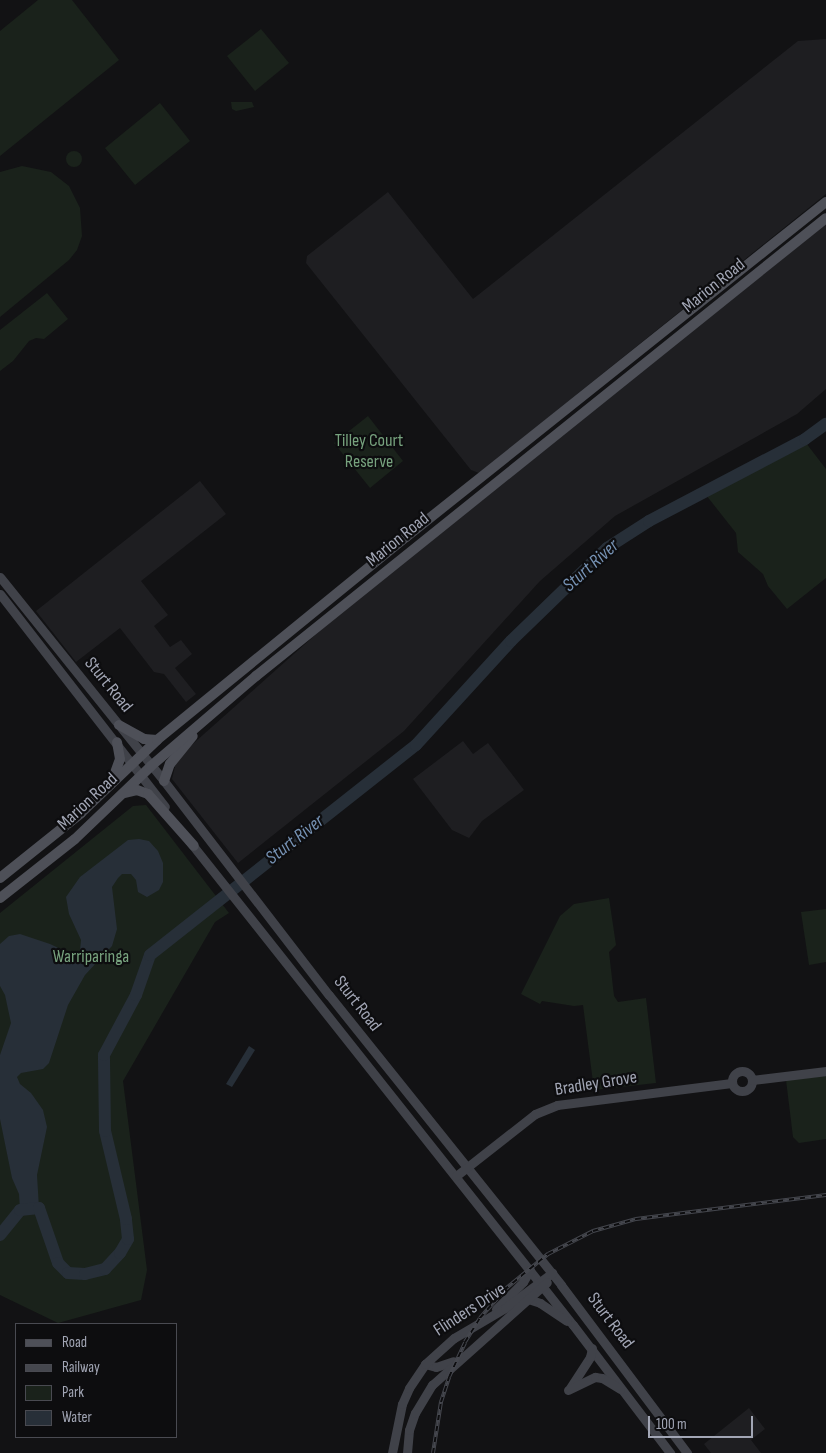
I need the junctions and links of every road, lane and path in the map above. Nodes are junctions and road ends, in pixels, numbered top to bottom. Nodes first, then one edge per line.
1 (826, 202) edge
2 (826, 218) edge
3 (0, 577) edge
4 (0, 594) edge
5 (341, 607) junction
6 (314, 614) junction
7 (36, 622) junction
8 (29, 630) junction
9 (213, 712) junction
10 (119, 724) junction
11 (157, 740) junction
12 (116, 742) junction
13 (141, 753) junction
14 (131, 763) junction
15 (151, 766) junction
16 (141, 776) junction
17 (164, 781) junction
18 (112, 782) junction
19 (121, 794) junction
20 (194, 846) junction
21 (0, 878) edge
22 (0, 898) edge
23 (826, 1071) edge
24 (752, 1080) junction
25 (732, 1082) junction
26 (467, 1167) junction
27 (456, 1176) junction
28 (530, 1270) junction
29 (552, 1274) junction
30 (541, 1284) junction
31 (528, 1299) junction
32 (478, 1323) junction
33 (574, 1325) junction
34 (592, 1348) junction
35 (462, 1356) junction
36 (425, 1364) junction
37 (435, 1380) junction
38 (626, 1394) junction
39 (399, 1412) junction
40 (415, 1413) junction
41 (392, 1453) edge
42 (407, 1453) edge
43 (670, 1453) edge
44 (688, 1453) edge

1 - 6 main road, Marion Road
2 - 5 main road, Marion Road
3 - 7 main road, Sturt Road
4 - 8 main road, Sturt Road
5 - 6 main road
5 - 9 main road, Marion Road
6 - 11 main road, Marion Road
7 - 8 main road
7 - 10 main road, Sturt Road
8 - 12 main road, Sturt Road
9 - 15 main road, Marion Road
9 - 17 main road
10 - 11 main road
10 - 13 main road, Sturt Road
11 - 13 main road, Marion Road
12 - 14 main road, Sturt Road
12 - 18 main road
13 - 14 main road, Marion Road
13 - 15 main road, Sturt Road
14 - 16 main road, Sturt Road
14 - 18 main road, Marion Road
15 - 16 main road, Marion Road
15 - 17 main road, Sturt Road
16 - 19 main road, Marion Road
16 - 20 main road, Sturt Road
17 - 26 main road, Sturt Road
18 - 21 main road, Marion Road
19 - 20 main road
19 - 22 main road, Marion Road
20 - 27 main road, Sturt Road
23 - 24 main road
24 - 25 main road
24 - 25 main road
25 - 26 main road, Bradley Grove
26 - 27 main road, Bradley Grove
26 - 29 main road, Sturt Road
27 - 28 main road, Sturt Road
28 - 30 main road, Sturt Road
28 - 32 main road
29 - 30 main road
29 - 44 main road, Sturt Road
30 - 31 main road, Flinders Drive
30 - 32 main road, Flinders Drive
30 - 33 main road, Sturt Road
31 - 33 main road
31 - 35 main road, Flinders Drive
32 - 36 main road, Flinders Drive
33 - 34 main road, Sturt Road
34 - 38 main road, Sturt Road
34 - 38 main road
35 - 36 main road
35 - 37 main road, Flinders Drive
36 - 37 main road
36 - 39 main road, Flinders Drive
37 - 40 main road, Flinders Drive
38 - 43 main road, Sturt Road
39 - 40 main road
39 - 41 main road, Flinders Drive
40 - 42 main road, Flinders Drive

